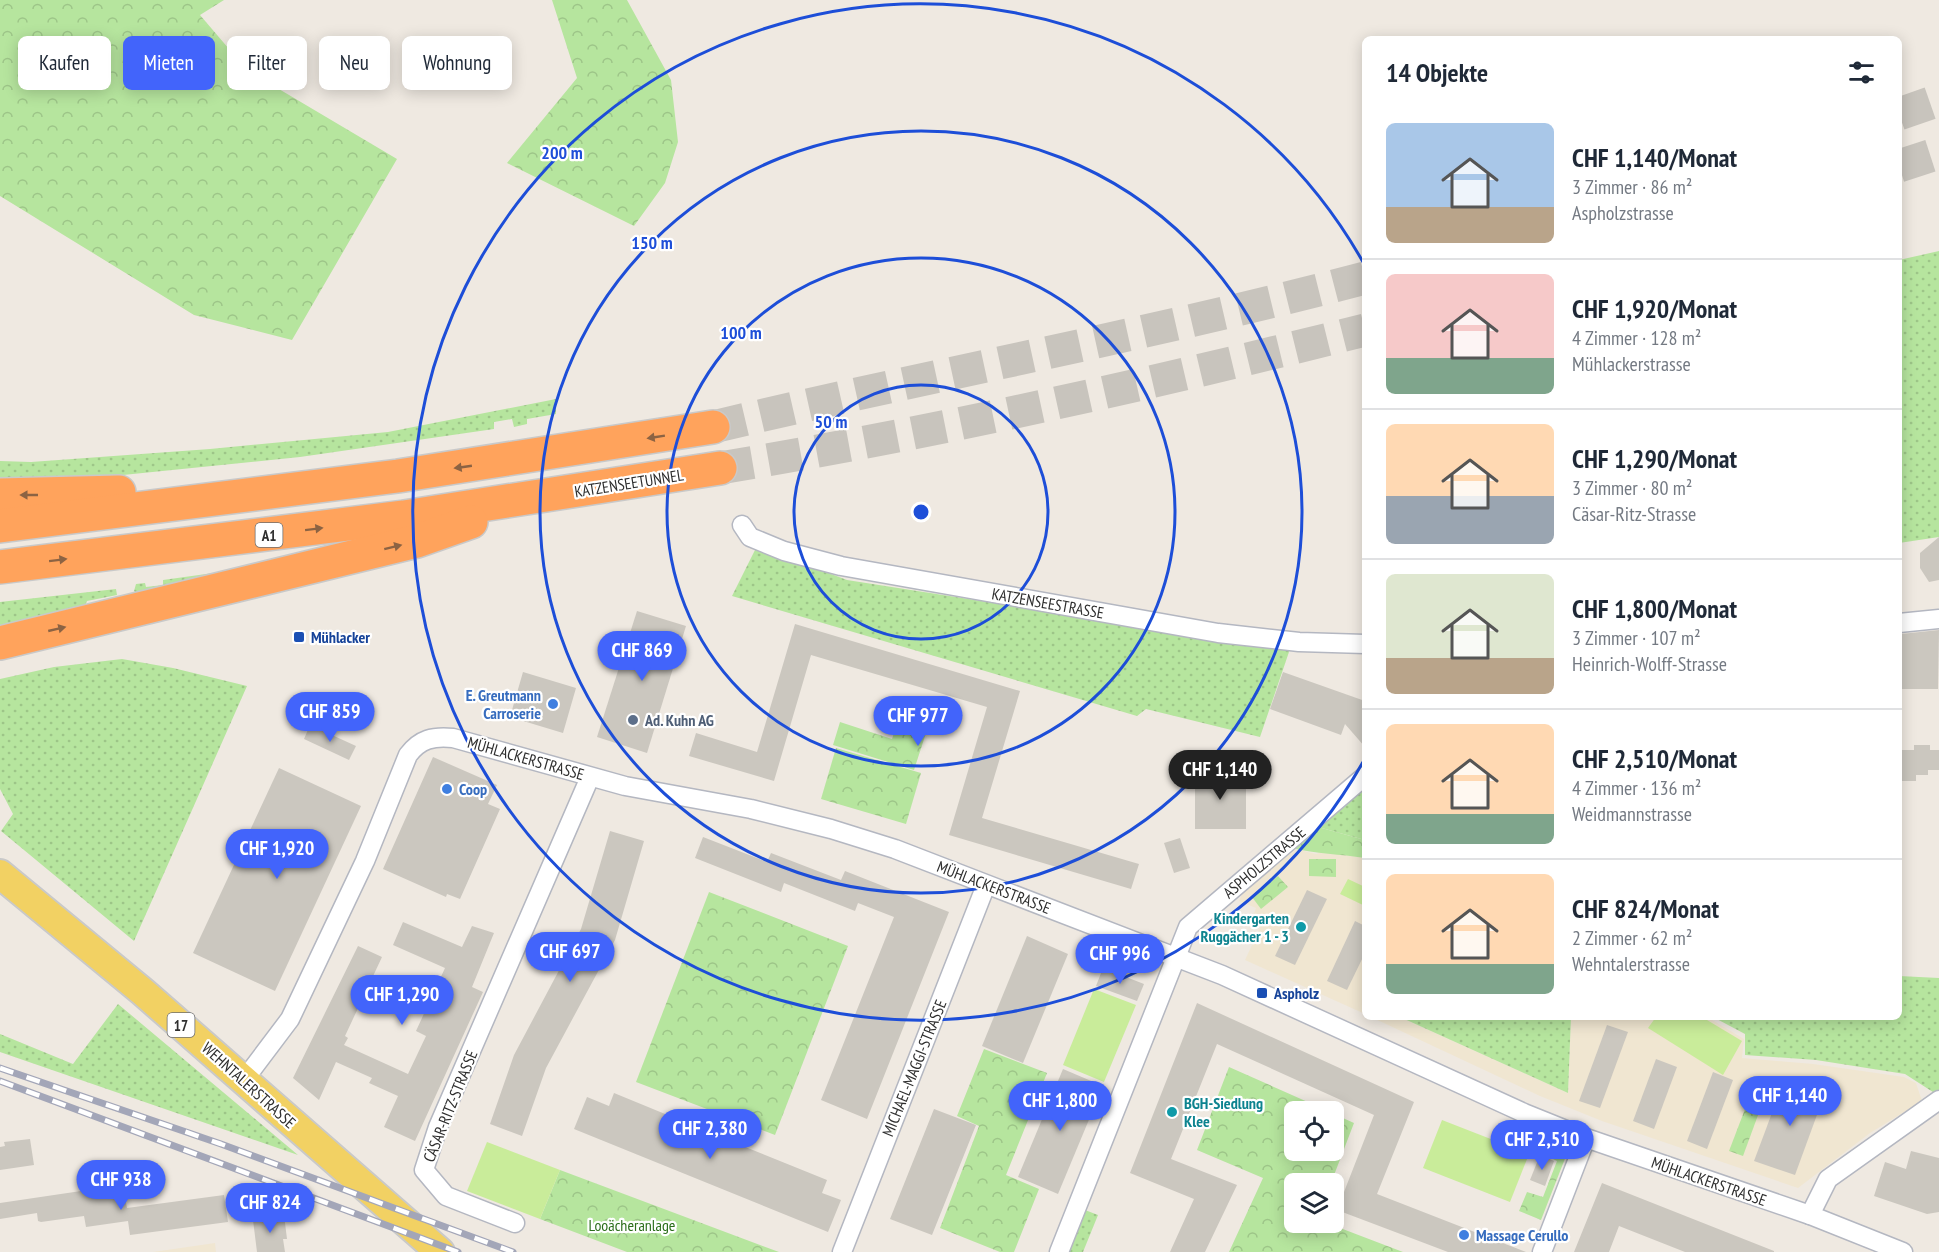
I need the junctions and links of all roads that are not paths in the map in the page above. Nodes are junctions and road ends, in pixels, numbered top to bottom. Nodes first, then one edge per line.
1 (713, 427) tunnel mouth
2 (720, 468) tunnel mouth
3 (0, 495) edge
4 (234, 498) junction
5 (537, 498) junction
6 (742, 525) dead end
7 (0, 526) edge
8 (0, 567) edge
9 (1939, 619) edge
10 (1902, 623) edge
11 (0, 643) edge
12 (1362, 644) edge
13 (590, 777) junction
14 (1362, 779) edge
15 (0, 874) edge
16 (986, 885) junction
17 (1174, 956) junction
18 (244, 1080) junction
19 (1939, 1100) edge
20 (1586, 1138) junction
21 (1810, 1215) junction
22 (516, 1223) dead end
23 (1875, 1247) edge
24 (440, 1252) edge
25 (842, 1252) edge
26 (1059, 1252) edge
27 (1542, 1252) edge
28 (1903, 1252) edge

1 -> 4 highway
2 - 5 highway, KATZENSEETUNNEL / A1
4 -> 3 highway
4 - 7 highway
8 -> 5 highway, A1
11 -> 5 highway
6 - 12 street, KATZENSEESTRASSE
9 - 10 street
13 - 16 street, MÜHLACKERSTRASSE
13 - 18 street, MÜHLACKERSTRASSE
13 - 22 street, CÄSAR-RITZ-STRASSE
14 - 17 street, ASPHOLZSTRASSE
15 - 18 main road, WEHNTALERSTRASSE / 17
16 - 17 street, MÜHLACKERSTRASSE
16 - 25 street, MICHAEL-MAGGI-STRASSE
17 - 20 street, MÜHLACKERSTRASSE
17 - 26 street, ASPHOLZSTRASSE
18 - 24 main road, WEHNTALERSTRASSE / 17
19 - 21 street
20 - 21 street, MÜHLACKERSTRASSE
20 - 27 street
21 - 23 street, MÜHLACKERSTRASSE
23 - 28 street, MÜHLACKERSTRASSE

